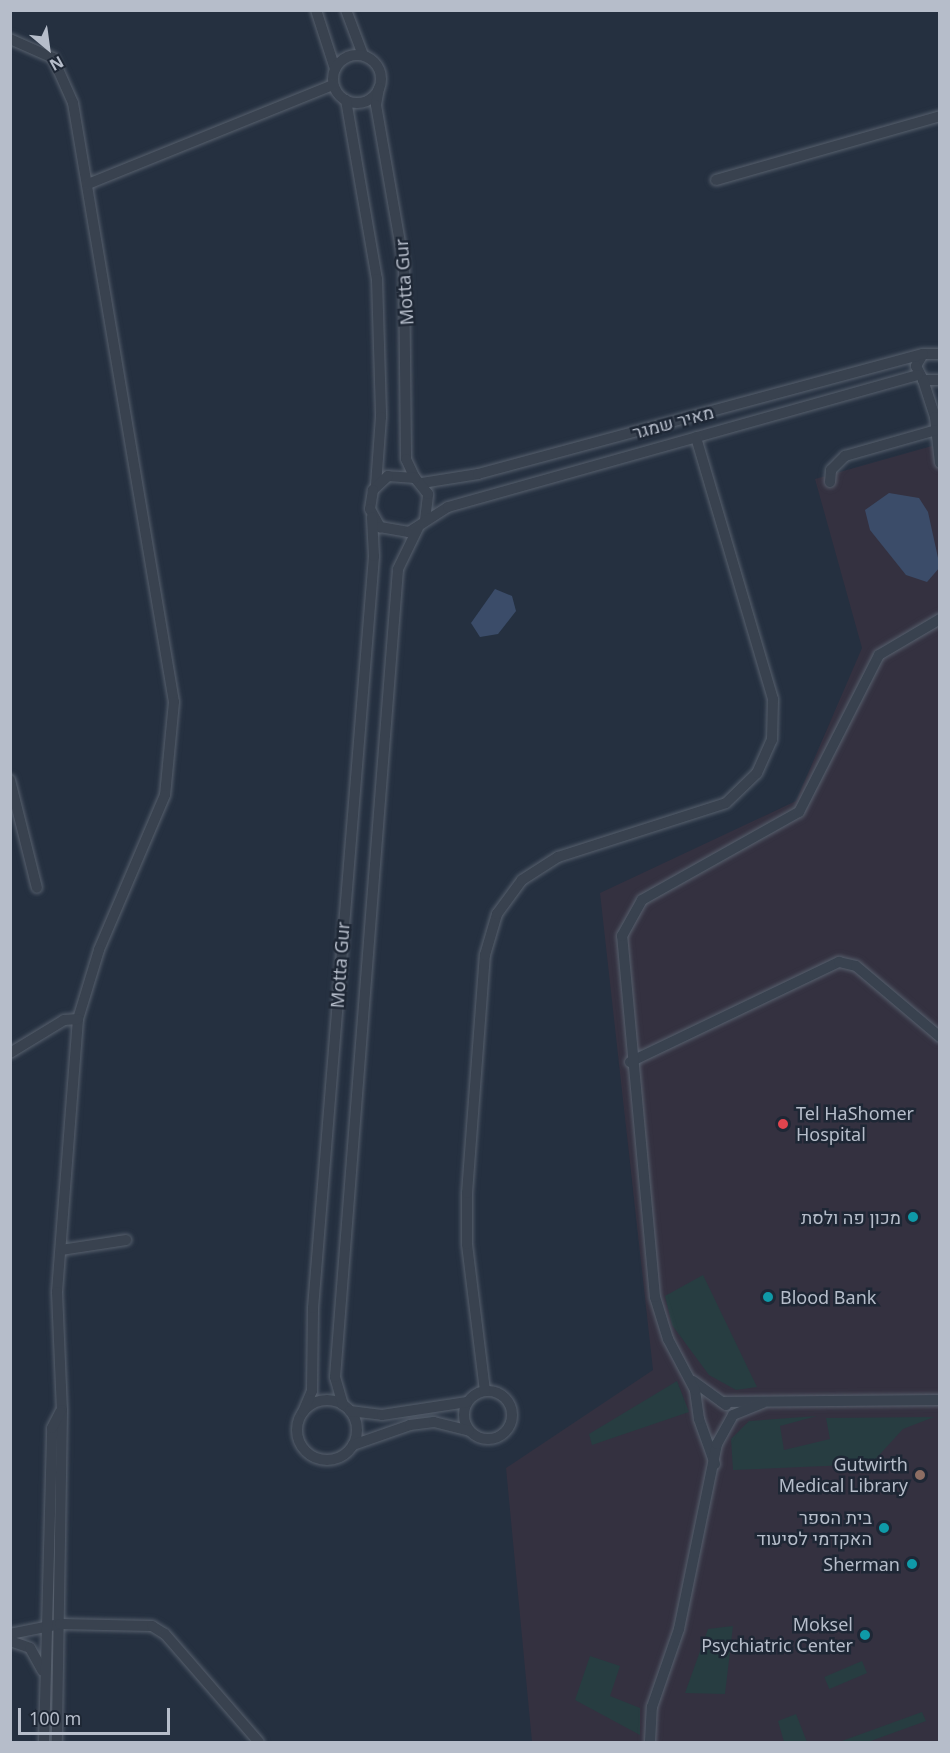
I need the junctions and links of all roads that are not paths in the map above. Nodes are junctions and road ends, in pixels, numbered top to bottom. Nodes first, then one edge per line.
1 (316, 10) edge
2 (346, 10) edge
3 (10, 39) edge
4 (363, 55) junction
5 (335, 69) junction
6 (333, 85) junction
7 (379, 88) junction
8 (346, 100) junction
9 (939, 116) edge
10 (716, 180) dead end
11 (88, 184) junction
12 (938, 352) edge
13 (923, 354) junction
14 (920, 377) junction
15 (939, 380) edge
16 (936, 430) junction
17 (696, 437) junction
18 (939, 463) edge
19 (418, 481) junction
20 (830, 482) dead end
21 (376, 485) junction
22 (372, 517) junction
23 (421, 524) junction
24 (939, 619) edge
25 (10, 780) edge
26 (37, 888) dead end
27 (78, 1018) junction
28 (939, 1037) edge
29 (10, 1053) edge
30 (630, 1062) junction
31 (126, 1240) dead end
32 (61, 1250) junction
33 (691, 1379) junction
34 (485, 1391) junction
35 (718, 1400) junction
36 (939, 1400) edge
37 (467, 1402) junction
38 (763, 1403) junction
39 (346, 1408) junction
40 (62, 1410) junction
41 (303, 1412) junction
42 (698, 1413) junction
43 (725, 1424) junction
44 (702, 1425) junction
45 (469, 1431) junction
46 (353, 1445) junction
47 (715, 1464) junction
48 (60, 1624) junction
49 (46, 1626) junction
50 (10, 1634) edge
51 (10, 1641) edge
52 (45, 1677) junction
53 (44, 1743) edge
54 (57, 1743) edge
55 (258, 1743) edge
56 (650, 1743) edge

1 - 5 street
2 - 4 street
3 - 11 street
4 - 5 street
4 - 7 street
5 - 6 street
6 - 8 street
6 - 11 street
7 - 8 street
7 - 19 street, Motta Gur
8 - 21 street, Motta Gur
9 - 10 street
11 - 27 street
12 - 13 street, מאיר שמגר
13 - 14 street
13 - 19 street, מאיר שמגר
14 - 15 street, מאיר שמגר
14 - 16 street
14 - 17 street, מאיר שמגר
16 - 18 street
16 - 20 street
17 - 23 street, מאיר שמגר
17 - 34 street
19 - 21 street
19 - 23 street
21 - 22 street
22 - 23 street
22 - 41 street, Motta Gur
23 - 39 street, Motta Gur
24 - 30 street
25 - 26 street
27 - 29 street
27 - 32 street
28 - 30 street
30 - 33 street
31 - 32 street
32 - 40 street
33 - 35 street
33 - 42 street
34 - 37 street
34 - 45 street
35 - 38 street
35 - 42 street
35 - 43 street
36 - 38 street
37 - 39 street
37 - 45 street
38 - 43 street
39 - 41 street
39 - 46 street, Motta Gur
40 - 48 street
40 - 49 street
41 - 46 street, Motta Gur
42 - 44 street
43 - 44 street
43 - 47 street
44 - 47 street
45 - 46 street
47 - 56 street
48 - 49 street
48 - 54 street
48 - 55 street
49 - 50 street
49 - 52 street
51 - 52 street
52 - 53 street

